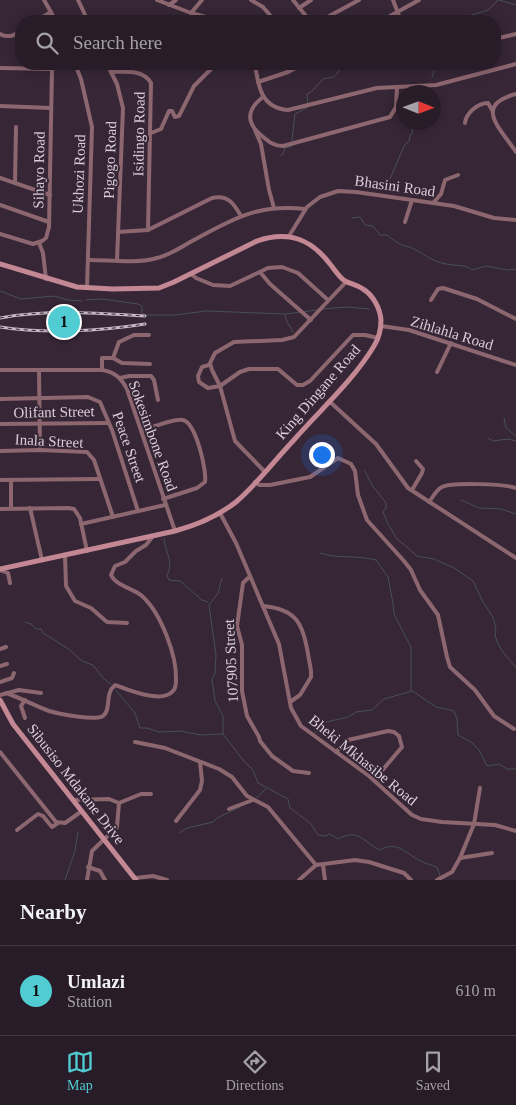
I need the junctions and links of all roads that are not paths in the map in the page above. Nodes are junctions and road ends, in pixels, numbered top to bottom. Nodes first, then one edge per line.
1 (44, 0) edge
2 (78, 0) edge
3 (157, 0) edge
4 (176, 0) edge
5 (202, 0) edge
6 (251, 0) edge
7 (293, 0) edge
8 (311, 0) edge
9 (359, 0) edge
10 (393, 0) edge
11 (419, 0) edge
12 (169, 5) junction
13 (299, 8) junction
14 (51, 12) junction
15 (398, 12) junction
16 (192, 14) junction
17 (46, 15) edge
18 (53, 15) edge
19 (85, 15) edge
20 (196, 15) edge
21 (269, 15) edge
22 (305, 15) edge
23 (331, 15) edge
24 (392, 15) edge
25 (399, 15) edge
26 (0, 34) edge
27 (15, 34) edge
28 (516, 34) edge
29 (501, 38) edge
30 (516, 64) edge
31 (0, 68) edge
32 (15, 68) edge
33 (501, 68) edge
34 (52, 70) edge
35 (77, 70) edge
36 (210, 70) edge
37 (256, 70) edge
38 (292, 70) edge
39 (493, 70) edge
40 (111, 72) joint
41 (288, 72) joint
42 (258, 82) junction
43 (436, 85) edge
44 (396, 87) edge
45 (516, 94) edge
46 (263, 97) junction
47 (396, 105) edge
48 (0, 106) edge
49 (51, 108) junction
50 (492, 110) junction
51 (465, 123) dead end
52 (16, 127) dead end
53 (255, 130) junction
54 (151, 133) junction
55 (516, 152) edge
56 (458, 175) dead end
57 (0, 178) edge
58 (15, 183) junction
59 (50, 195) junction
60 (412, 200) junction
61 (434, 203) junction
62 (0, 206) edge
63 (274, 208) junction
64 (305, 210) junction
65 (241, 216) junction
66 (516, 220) edge
67 (49, 222) junction
68 (405, 222) dead end
69 (148, 230) junction
70 (118, 232) junction
71 (0, 234) edge
72 (289, 236) junction
73 (39, 243) junction
74 (88, 260) junction
75 (117, 260) junction
76 (0, 264) edge
77 (260, 272) junction
78 (191, 274) junction
79 (46, 279) junction
80 (346, 282) junction
81 (87, 288) junction
82 (328, 300) junction
83 (431, 300) dead end
84 (516, 319) edge
85 (311, 320) junction
86 (381, 326) junction
87 (149, 335) dead end
88 (378, 338) junction
89 (450, 344) junction
90 (113, 358) junction
91 (150, 364) dead end
92 (209, 365) junction
93 (516, 365) edge
94 (0, 370) edge
95 (39, 370) junction
96 (102, 370) junction
97 (436, 372) dead end
98 (120, 378) junction
99 (220, 386) junction
100 (39, 398) junction
101 (0, 399) edge
102 (158, 400) dead end
103 (329, 401) junction
104 (108, 423) junction
105 (0, 424) edge
106 (40, 424) junction
107 (141, 431) junction
108 (40, 450) junction
109 (0, 451) edge
110 (416, 461) dead end
111 (264, 472) junction
112 (99, 479) junction
113 (0, 480) edge
114 (11, 480) junction
115 (255, 482) junction
116 (516, 488) edge
117 (412, 490) junction
118 (164, 500) junction
119 (429, 502) junction
120 (165, 505) junction
121 (0, 508) edge
122 (11, 508) junction
123 (30, 508) junction
124 (138, 511) junction
125 (220, 513) junction
126 (112, 517) junction
127 (81, 524) junction
128 (175, 531) junction
129 (153, 536) junction
130 (87, 550) junction
131 (65, 555) junction
132 (516, 558) edge
133 (42, 560) junction
134 (0, 570) edge
135 (250, 577) junction
136 (10, 583) dead end
137 (263, 606) junction
138 (127, 623) dead end
139 (6, 647) dead end
140 (0, 649) edge
141 (7, 664) dead end
142 (0, 666) edge
143 (14, 673) dead end
144 (0, 682) edge
145 (6, 693) junction
146 (41, 693) dead end
147 (0, 695) edge
148 (0, 700) edge
149 (25, 700) junction
150 (290, 702) junction
151 (25, 718) dead end
152 (514, 729) dead end
153 (135, 742) dead end
154 (0, 752) edge
155 (336, 752) junction
156 (200, 762) junction
157 (309, 773) dead end
158 (374, 780) junction
159 (480, 788) dead end
160 (150, 794) dead end
161 (74, 800) junction
162 (253, 800) junction
163 (119, 803) junction
164 (230, 809) dead end
165 (82, 811) junction
166 (176, 821) dead end
167 (58, 823) junction
168 (474, 824) junction
169 (17, 830) dead end
170 (516, 831) edge
171 (104, 839) junction
172 (492, 853) dead end
173 (460, 858) junction
174 (323, 865) junction
175 (316, 866) junction
176 (88, 867) junction
177 (136, 879) edge
178 (87, 880) edge
179 (106, 880) edge
180 (168, 880) edge
181 (299, 880) edge
182 (325, 880) edge
183 (411, 880) edge
184 (438, 880) edge

1 - 14 street
2 - 19 street
3 - 12 street
4 - 12 street
5 - 16 street
6 - 21 street
7 - 13 street
8 - 13 street
9 - 23 street
10 - 15 street
11 - 15 street
12 - 16 street
13 - 22 street
14 - 17 street
14 - 18 street
15 - 24 street
15 - 25 street
16 - 20 street
26 - 27 street
28 - 29 street
30 - 33 street
31 - 32 street
34 - 49 street, Sihayo Road
35 - 74 street, Ukhozi Road
36 - 54 street
37 - 42 street
38 - 41 street
39 - 43 street
40 - 54 street, Isidingo Road
40 - 70 street, Pigogo Road
41 - 42 street
42 - 46 street
44 - 46 street
45 - 50 street
46 - 53 street
47 - 53 street
48 - 49 street
49 - 59 street, Sihayo Road
50 - 51 street
50 - 55 street
52 - 58 street
53 - 63 street
54 - 69 street, Isidingo Road
56 - 61 street
57 - 58 street
58 - 59 street
59 - 67 street, Sihayo Road
60 - 61 street, Bhasini Road
60 - 64 street, Bhasini Road
60 - 68 street
61 - 66 street, Bhasini Road
62 - 67 street
63 - 64 street
63 - 65 street
64 - 72 street, Bhasini Road
65 - 69 street
65 - 75 street
67 - 73 street, Sihayo Road
69 - 70 street
70 - 75 street, Pigogo Road
71 - 73 street
72 - 78 street, King Dingane Road
72 - 80 street, King Dingane Road
73 - 79 street
74 - 75 street
74 - 81 street, Ukhozi Road
76 - 79 street, King Dingane Road
77 - 78 street
77 - 82 street
77 - 85 street
78 - 81 street, King Dingane Road
79 - 81 street, King Dingane Road
80 - 82 street
80 - 86 street, King Dingane Road
82 - 85 street
83 - 84 street
85 - 92 street
86 - 88 street, King Dingane Road
86 - 89 street, Zihlahla Road
87 - 90 street
88 - 99 street
88 - 103 street, King Dingane Road
89 - 93 street, Zihlahla Road
89 - 97 street
90 - 91 street
90 - 96 street
92 - 99 street
92 - 99 street
94 - 95 street, Sokesimbone Road
95 - 96 street, Sokesimbone Road
95 - 100 street
96 - 98 street, Sokesimbone Road
98 - 102 street
98 - 107 street, Sokesimbone Road
99 - 111 street
100 - 101 street, Peace Street
100 - 104 street, Peace Street
100 - 106 street
103 - 111 street, King Dingane Road
103 - 117 street
104 - 106 street, Olifant Street
104 - 124 street, Peace Street
105 - 106 street, Olifant Street
106 - 108 street
107 - 118 street, Sokesimbone Road
107 - 118 street
108 - 109 street, Inala Street
108 - 112 street, Inala Street
110 - 117 street
111 - 115 street, King Dingane Road
112 - 114 street
112 - 126 street, Inala Street
113 - 114 street
114 - 122 street
115 - 125 street, King Dingane Road
115 - 152 street
116 - 119 street
117 - 119 street
118 - 120 street, Sokesimbone Road
119 - 132 street
120 - 124 street
120 - 128 street, Sokesimbone Road
121 - 122 street
122 - 123 street
123 - 127 street
123 - 133 street
124 - 126 street
125 - 128 street, King Dingane Road
125 - 135 street, Bheki Mkhasibe Road
126 - 127 street
127 - 130 street
128 - 129 street, King Dingane Road
129 - 130 street, King Dingane Road
129 - 149 street
130 - 131 street, King Dingane Road
131 - 133 street, King Dingane Road
131 - 138 street
133 - 134 street, King Dingane Road
134 - 136 street
135 - 137 street, Bheki Mkhasibe Road
135 - 157 street, 107905 Street
137 - 150 street, Bheki Mkhasibe Road
137 - 150 street
139 - 140 street
141 - 142 street
143 - 144 street
145 - 146 street
145 - 147 street
145 - 149 street
148 - 161 street, Sibusiso Mdakane Drive
149 - 151 street
150 - 155 street, Bheki Mkhasibe Road
153 - 156 street
154 - 167 street
155 - 158 street, Bheki Mkhasibe Road
155 - 158 street
156 - 162 street
156 - 166 street
158 - 168 street, Bheki Mkhasibe Road
159 - 168 street
160 - 163 street
161 - 163 street
161 - 165 street, Sibusiso Mdakane Drive
162 - 164 street
162 - 175 street
163 - 171 street
165 - 167 street
165 - 171 street, Sibusiso Mdakane Drive
167 - 169 street
168 - 170 street, Bheki Mkhasibe Road
168 - 173 street
171 - 176 street
171 - 177 street, Sibusiso Mdakane Drive
172 - 173 street
173 - 184 street
174 - 175 street
174 - 182 street
174 - 183 street
175 - 181 street
176 - 178 street
176 - 179 street
177 - 180 street

